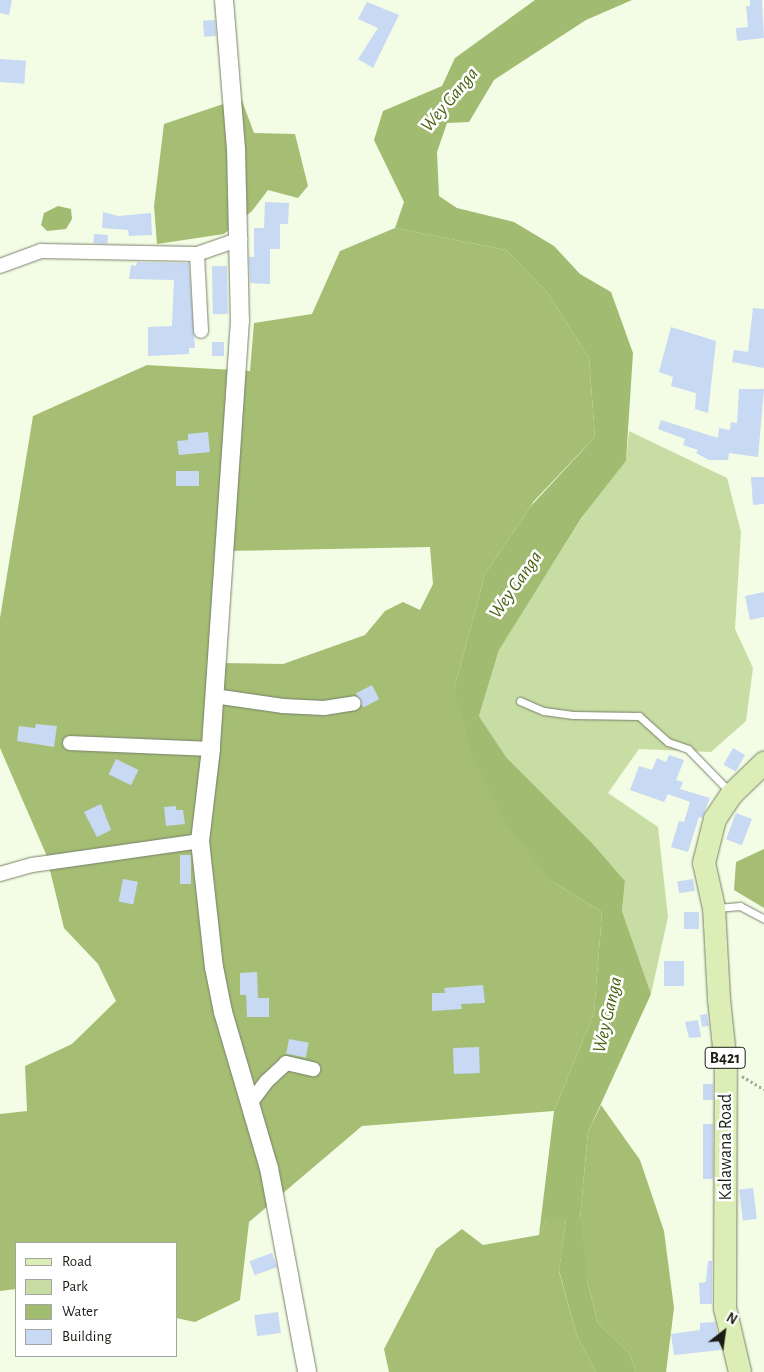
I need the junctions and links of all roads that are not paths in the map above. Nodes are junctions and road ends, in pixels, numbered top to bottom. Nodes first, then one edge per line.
1 (224, 0) edge
2 (240, 239) junction
3 (197, 254) junction
4 (0, 266) edge
5 (201, 331) dead end
6 (214, 696) junction
7 (520, 701) dead end
8 (354, 703) dead end
9 (70, 743) dead end
10 (210, 749) junction
11 (764, 763) edge
12 (732, 794) junction
13 (200, 841) junction
14 (0, 874) edge
15 (714, 908) junction
16 (764, 919) edge
17 (313, 1069) dead end
18 (251, 1102) junction
19 (307, 1372) edge
20 (740, 1372) edge

1 - 2 street
2 - 3 street
2 - 6 street
3 - 4 street
3 - 5 street
6 - 8 street
6 - 10 street
7 - 12 lane
9 - 10 street
10 - 13 street
11 - 12 main road, Kalawana Road / B421
12 - 15 main road, Kalawana Road / B421
13 - 14 street
13 - 18 street
15 - 16 lane
15 - 20 main road, Kalawana Road / B421
17 - 18 street
18 - 19 street

